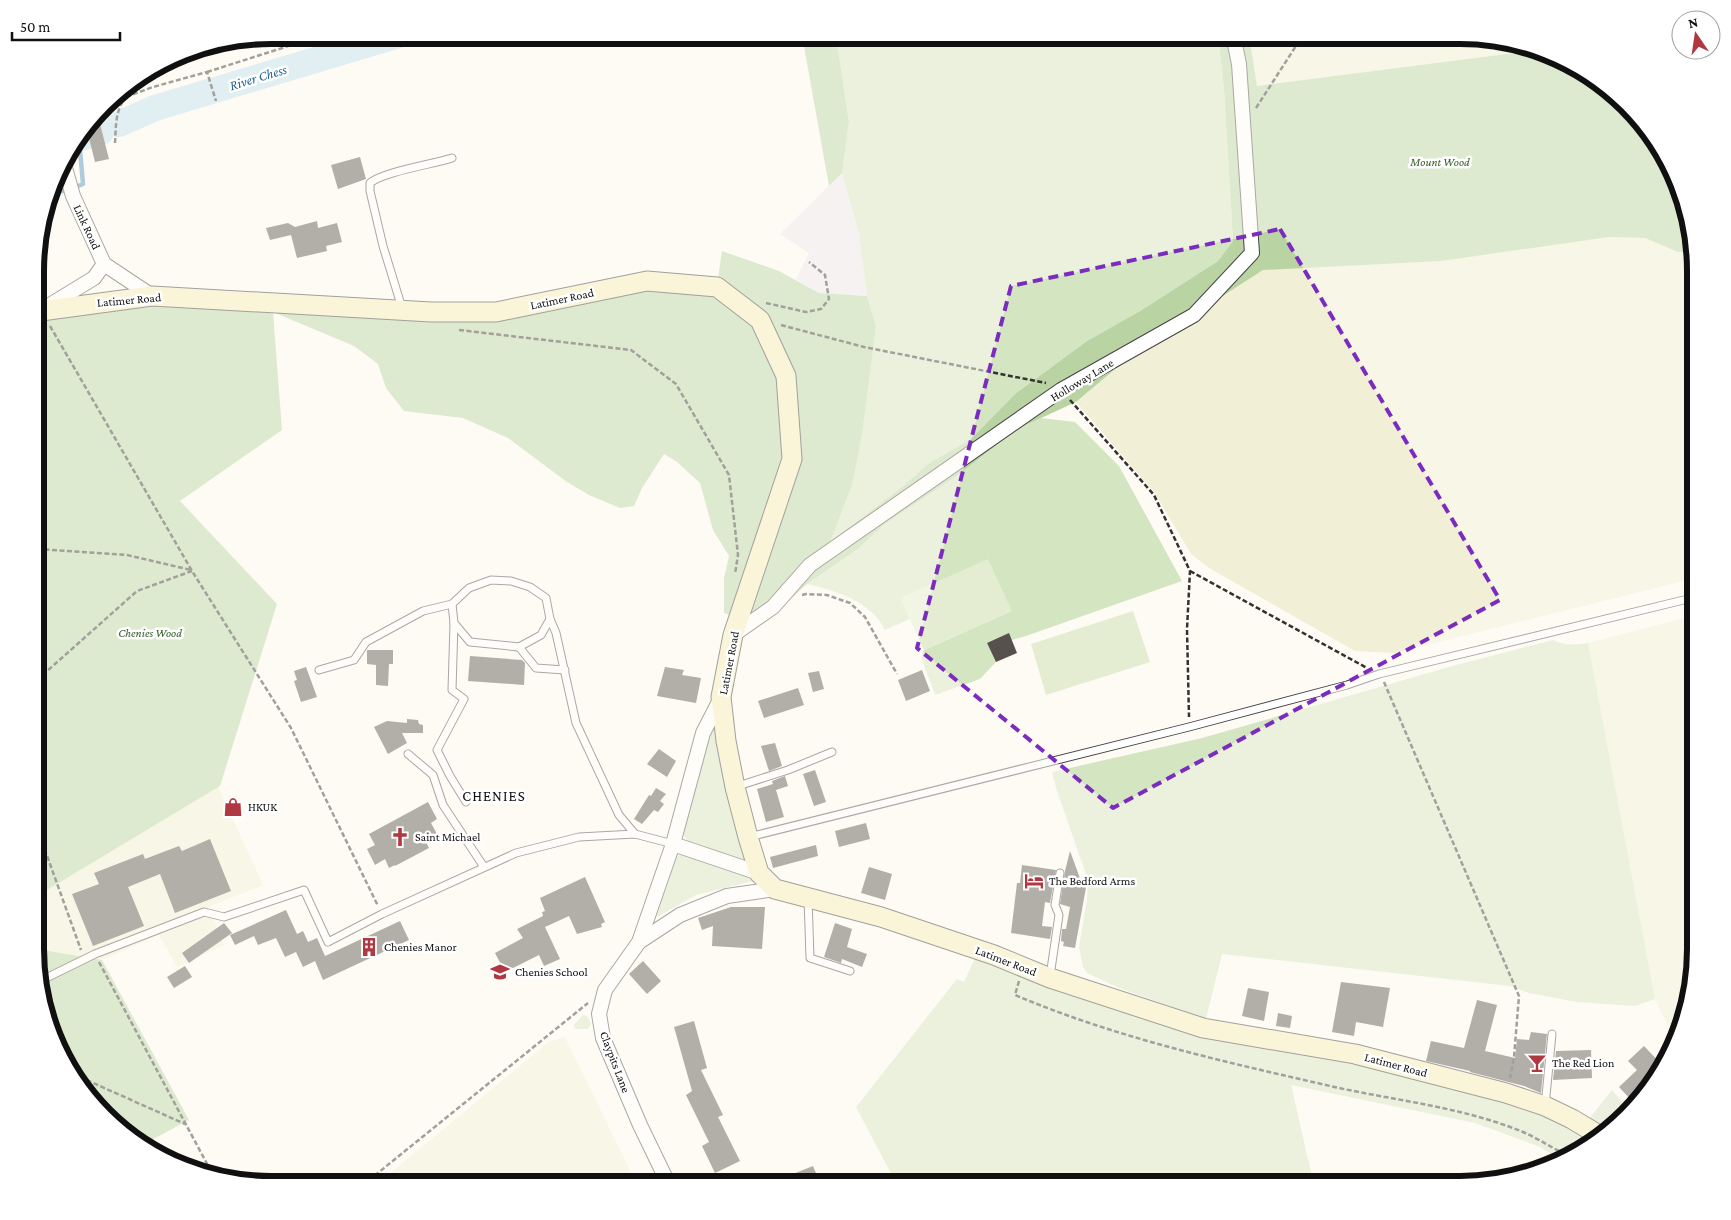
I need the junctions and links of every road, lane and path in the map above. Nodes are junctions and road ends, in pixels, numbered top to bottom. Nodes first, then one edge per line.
1 (295, 44) edge
2 (1235, 44) edge
3 (1297, 44) edge
4 (207, 72) junction
5 (126, 98) joint
6 (216, 101) dead end
7 (1243, 128) junction
8 (115, 143) dead end
9 (452, 158) dead end
10 (66, 171) edge
11 (809, 262) dead end
12 (104, 264) junction
13 (152, 296) junction
14 (759, 301) dead end
15 (44, 309) edge
16 (44, 311) edge
17 (402, 311) junction
18 (44, 320) edge
19 (760, 320) junction
20 (450, 328) dead end
21 (1061, 390) junction
22 (44, 549) edge
23 (192, 571) junction
24 (1190, 571) junction
25 (734, 583) dead end
26 (798, 597) dead end
27 (1687, 599) edge
28 (452, 604) junction
29 (550, 619) junction
30 (454, 624) junction
31 (733, 635) junction
32 (519, 647) junction
33 (319, 670) dead end
34 (565, 670) junction
35 (44, 674) edge
36 (897, 674) dead end
37 (1379, 674) junction
38 (721, 697) junction
39 (1189, 727) junction
40 (832, 752) dead end
41 (408, 754) dead end
42 (734, 787) junction
43 (466, 802) dead end
44 (635, 834) junction
45 (748, 837) junction
46 (673, 844) junction
47 (44, 847) edge
48 (484, 867) junction
49 (759, 873) junction
50 (1060, 873) dead end
51 (775, 889) junction
52 (808, 898) junction
53 (382, 914) junction
54 (638, 942) junction
55 (95, 954) junction
56 (1025, 968) junction
57 (850, 971) dead end
58 (46, 978) edge
59 (1050, 978) junction
60 (604, 990) junction
61 (1552, 1034) dead end
62 (84, 1079) edge
63 (1506, 1093) junction
64 (1545, 1106) junction
65 (186, 1124) junction
66 (1594, 1132) edge
67 (1562, 1153) edge
68 (209, 1168) edge
69 (373, 1176) edge
70 (665, 1176) edge

1 - 4 path
2 - 7 street, Holloway Lane
3 - 7 path
4 - 5 path
4 - 6 path
5 - 8 path
7 - 21 street, Holloway Lane
9 - 17 lane
10 - 12 street, Link Road
11 - 14 path
12 - 13 street, Link Road
12 - 15 street, Link Road
13 - 16 street, Latimer Road
13 - 17 street, Latimer Road
17 - 19 street, Latimer Road
18 - 23 path
19 - 21 path
19 - 31 street, Latimer Road
20 - 25 path
21 - 24 path
21 - 31 street, Holloway Lane
22 - 23 path
23 - 35 path
23 - 53 path
24 - 37 path
24 - 39 path
26 - 36 path
27 - 37 lane
28 - 29 lane
28 - 30 lane
28 - 33 lane
29 - 32 lane
29 - 34 lane
30 - 32 lane
30 - 43 lane
31 - 38 street, Latimer Road
32 - 34 lane
34 - 44 lane
37 - 39 lane
37 - 63 path
38 - 42 street, Latimer Road
38 - 46 street, Claypits Lane
39 - 45 lane
40 - 42 lane
41 - 48 lane
42 - 45 street, Latimer Road
44 - 46 lane
44 - 48 lane
45 - 49 street, Latimer Road
46 - 49 street
46 - 54 street, Claypits Lane
47 - 55 path
48 - 53 lane
49 - 51 street, Latimer Road
50 - 59 lane
51 - 52 street, Latimer Road
51 - 54 street, Claypits Lane
52 - 56 street, Latimer Road
52 - 57 lane
53 - 55 lane
54 - 60 street, Claypits Lane
55 - 58 lane
55 - 65 path
56 - 59 street, Latimer Road
56 - 67 path
59 - 63 street, Latimer Road
60 - 69 path
60 - 70 street, Claypits Lane
61 - 64 lane
62 - 65 path
63 - 64 street, Latimer Road
64 - 66 street, Latimer Road
65 - 68 path

